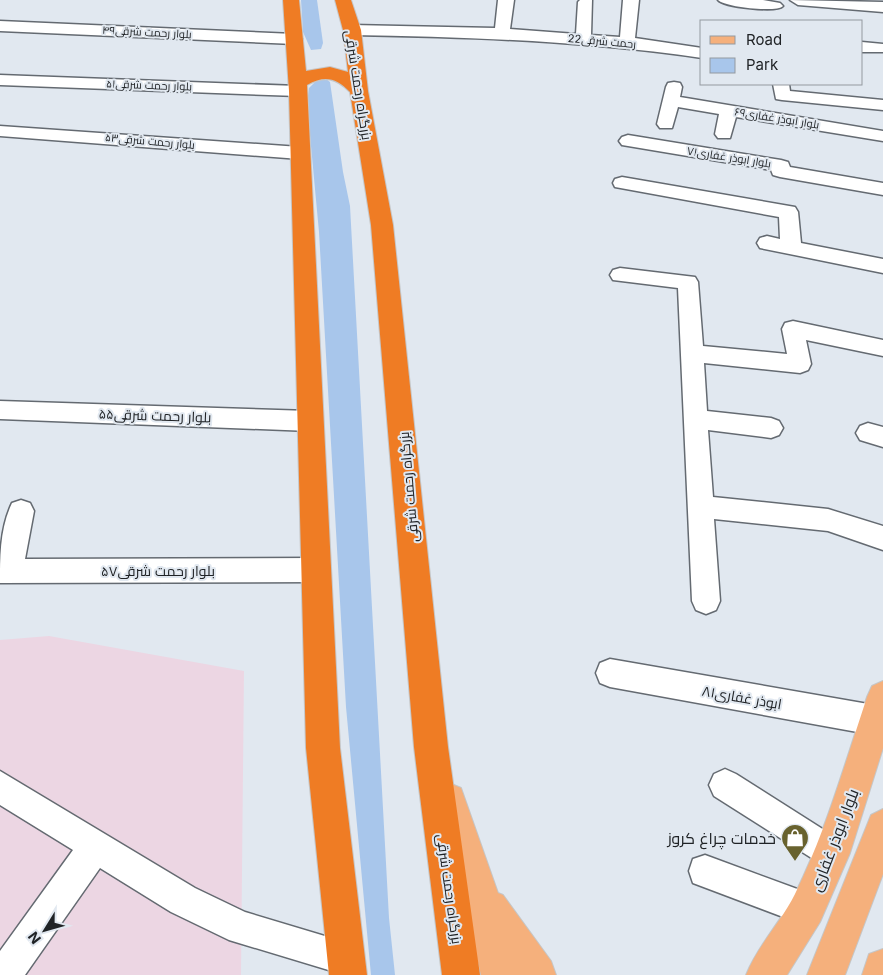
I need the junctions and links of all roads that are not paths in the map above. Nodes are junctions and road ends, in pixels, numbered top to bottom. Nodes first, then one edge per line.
1 (291, 0) edge
2 (343, 0) edge
3 (506, 0) edge
4 (631, 0) edge
5 (726, 0) edge
6 (798, 0) edge
7 (586, 2) dead end
8 (883, 7) edge
9 (775, 9) edge
10 (0, 26) edge
11 (502, 33) junction
12 (583, 39) junction
13 (627, 42) junction
14 (294, 45) junction
15 (344, 45) junction
16 (863, 47) edge
17 (878, 48) dead end
18 (700, 53) edge
19 (0, 80) edge
20 (298, 87) junction
21 (781, 89) edge
22 (359, 91) junction
23 (883, 105) edge
24 (728, 110) junction
25 (666, 124) dead end
26 (0, 131) edge
27 (724, 134) dead end
28 (883, 136) edge
29 (628, 141) dead end
30 (300, 153) junction
31 (622, 183) dead end
32 (883, 189) edge
33 (768, 243) dead end
34 (791, 248) junction
35 (883, 266) edge
36 (620, 275) dead end
37 (883, 348) edge
38 (692, 354) junction
39 (0, 410) edge
40 (696, 419) junction
41 (310, 421) junction
42 (770, 428) dead end
43 (700, 507) junction
44 (21, 511) dead end
45 (883, 538) edge
46 (316, 570) junction
47 (5, 571) edge
48 (706, 601) dead end
49 (610, 674) dead end
50 (878, 708) edge
51 (431, 747) junction
52 (725, 785) dead end
53 (0, 786) edge
54 (883, 827) edge
55 (96, 846) junction
56 (832, 853) junction
57 (705, 871) dead end
58 (480, 894) junction
59 (807, 909) junction
60 (347, 967) edge
61 (883, 968) edge
62 (4, 975) edge
63 (461, 975) edge
64 (500, 975) edge
65 (537, 975) edge
66 (765, 975) edge
67 (826, 975) edge
68 (881, 975) edge

1 - 14 highway
2 - 15 highway, بزرگراه رحمت شرقی
3 - 11 street
4 - 13 street
5 - 9 street
6 - 8 street
7 - 12 street
10 - 14 street, بلوار رحمت شرقی۴۹
11 - 12 street, 22رحمت شرقی
11 - 15 street, 22رحمت شرقی
12 - 13 street, 22رحمت شرقی
13 - 18 street, 22رحمت شرقی
14 - 15 highway
14 - 20 highway
15 - 22 highway, بزرگراه رحمت شرقی
16 - 17 street
19 - 20 street, بلوار رحمت شرقی۵۱
20 - 22 highway
20 - 30 highway
21 - 23 street
22 - 51 highway, بزرگراه رحمت شرقی
24 - 25 street, بلوار ابوذر غفاری۶۹
24 - 27 street
24 - 28 street, بلوار ابوذر غفاری۶۹
26 - 30 street, بلوار رحمت شرقی۵۳
29 - 32 street, بلوار ابوذر غفاری۷۱
30 - 41 highway
31 - 34 street
33 - 34 street
34 - 35 street
36 - 38 street
37 - 38 street
38 - 40 street
39 - 41 street, بلوار رحمت شرقی۵۵
40 - 42 street
40 - 43 street
41 - 46 highway
43 - 45 street
43 - 48 street
44 - 47 street
46 - 47 street, ۵۷بلوار رحمت شرقی
46 - 60 highway
49 - 50 street, ۸۱ابوذر غفاری
50 - 56 main road, بلوار ابوذر غفاری
51 - 58 main road
51 - 63 highway, بزرگراه رحمت شرقی
52 - 56 street
53 - 55 street
54 - 67 main road
55 - 60 street
55 - 62 street
56 - 59 main road, بلوار ابوذر غفاری
57 - 59 street
58 - 64 main road
58 - 65 main road
59 - 66 main road, بلوار ابوذر غفاری
61 - 68 main road

